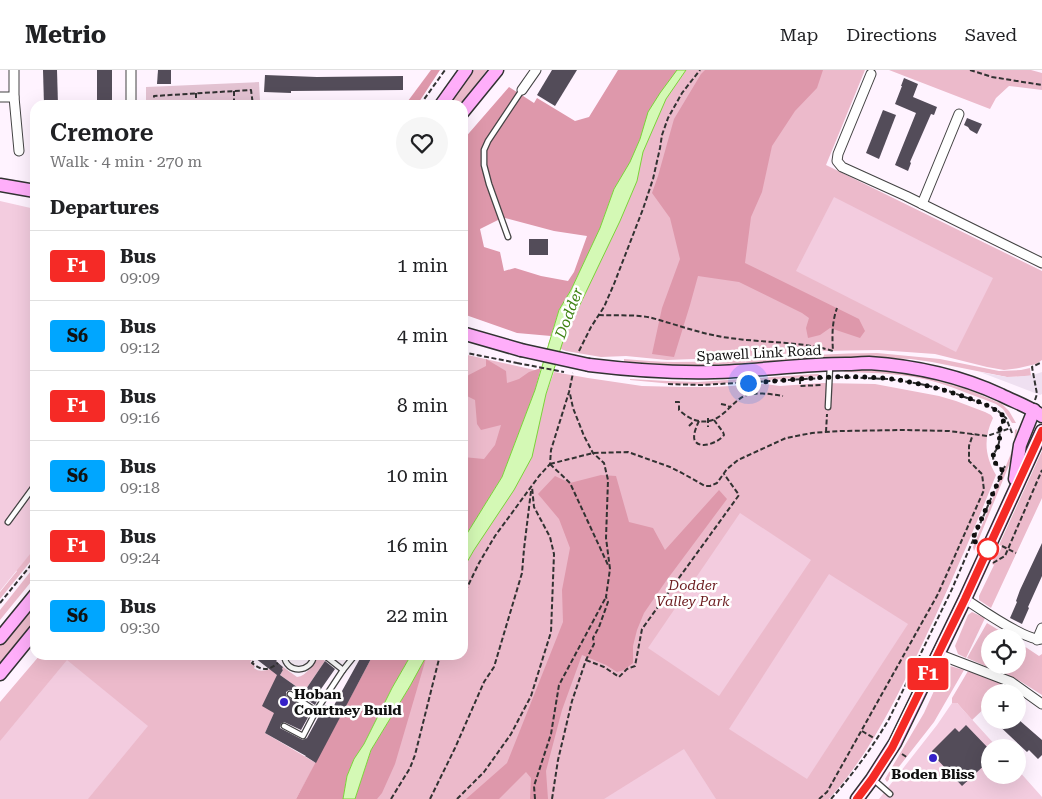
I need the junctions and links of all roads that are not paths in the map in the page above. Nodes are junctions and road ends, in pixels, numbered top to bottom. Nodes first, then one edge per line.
1 (14, 70) edge
2 (131, 70) edge
3 (466, 70) edge
4 (497, 70) edge
5 (536, 70) edge
6 (871, 74) dead end
7 (522, 90) joint
8 (0, 97) edge
9 (14, 97) junction
10 (131, 100) edge
11 (445, 100) edge
12 (468, 106) edge
13 (959, 114) dead end
14 (19, 151) dead end
15 (0, 186) edge
16 (30, 190) edge
17 (922, 204) junction
18 (508, 237) dead end
19 (1042, 263) edge
20 (468, 336) edge
21 (830, 364) junction
22 (828, 407) road end
23 (1038, 413) edge
24 (1042, 431) edge
25 (30, 492) edge
26 (1014, 492) junction
27 (8, 522) dead end
28 (965, 599) junction
29 (30, 601) edge
30 (1042, 628) edge
31 (30, 637) edge
32 (0, 638) edge
33 (1039, 639) edge
34 (938, 654) junction
35 (286, 660) edge
36 (313, 660) edge
37 (330, 660) edge
38 (351, 660) edge
39 (343, 670) junction
40 (0, 674) edge
41 (290, 694) dead end
42 (1042, 704) edge
43 (316, 711) junction
44 (284, 726) dead end
45 (872, 779) junction
46 (890, 794) dead end
47 (857, 799) edge

1 - 9 street
2 - 10 street
3 - 11 street
4 - 12 street
5 - 7 street
6 - 17 street
7 - 18 lane
8 - 9 street
9 - 14 street
13 - 17 street
15 - 16 street
17 - 19 street
20 - 21 street, Spawell Link Road, bridge
21 - 22 lane
21 - 23 street, Spawell Link Road
23 - 26 street
24 - 26 street
25 - 27 lane
26 - 28 street
28 - 33 street
28 - 34 street
29 - 32 street
30 - 33 street
31 - 40 street
34 - 42 street
34 - 45 street
35 - 36 lane
37 - 39 lane
38 - 39 lane
39 - 43 lane
41 - 43 lane
43 - 44 lane
45 - 46 lane
45 - 47 street

